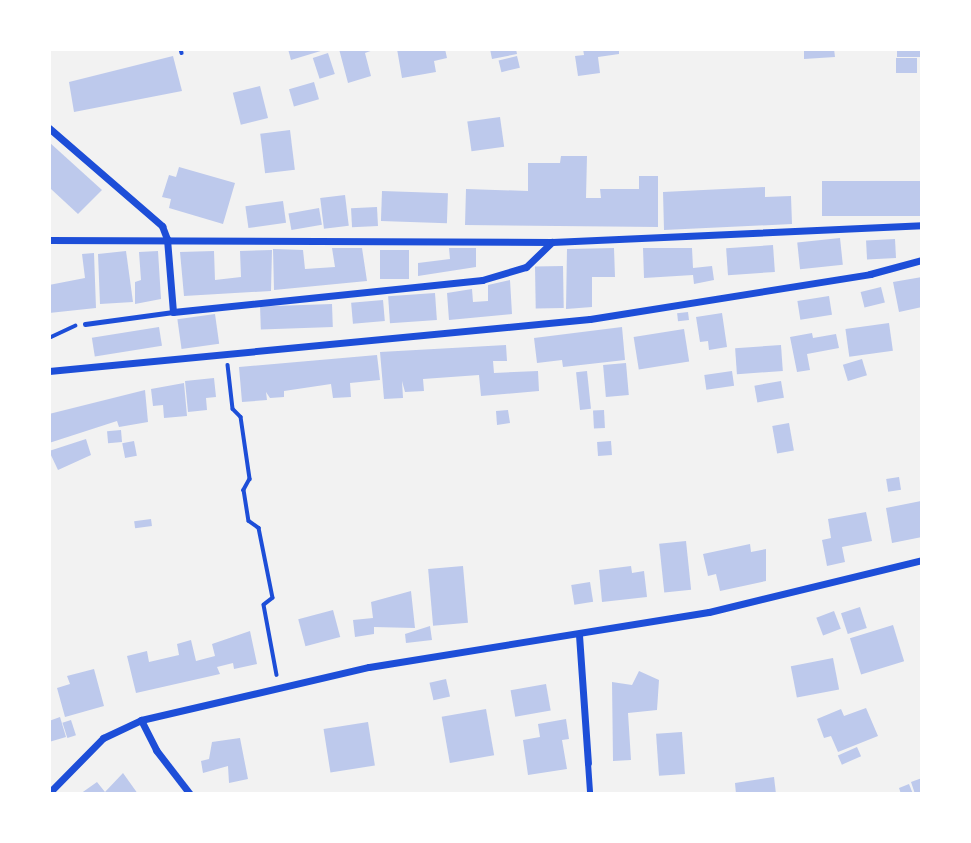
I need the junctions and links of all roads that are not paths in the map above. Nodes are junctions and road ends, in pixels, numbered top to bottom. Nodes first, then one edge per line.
1 (49, 128) edge
2 (922, 225) edge
3 (167, 239) junction
4 (49, 240) edge
5 (552, 242) junction
6 (922, 260) edge
7 (173, 312) junction
8 (85, 324) dead end
9 (49, 371) edge
10 (922, 560) edge
11 (579, 635) junction
12 (141, 720) junction
13 (588, 763) joint
14 (49, 793) edge
15 (190, 794) edge
16 (590, 794) edge

1 - 3 street
2 - 5 street
3 - 4 street
3 - 5 street
3 - 7 street
5 - 7 street
6 - 9 street
7 - 8 lane
10 - 11 street
11 - 12 street
11 - 13 street
12 - 14 street
12 - 15 street
13 - 16 street

